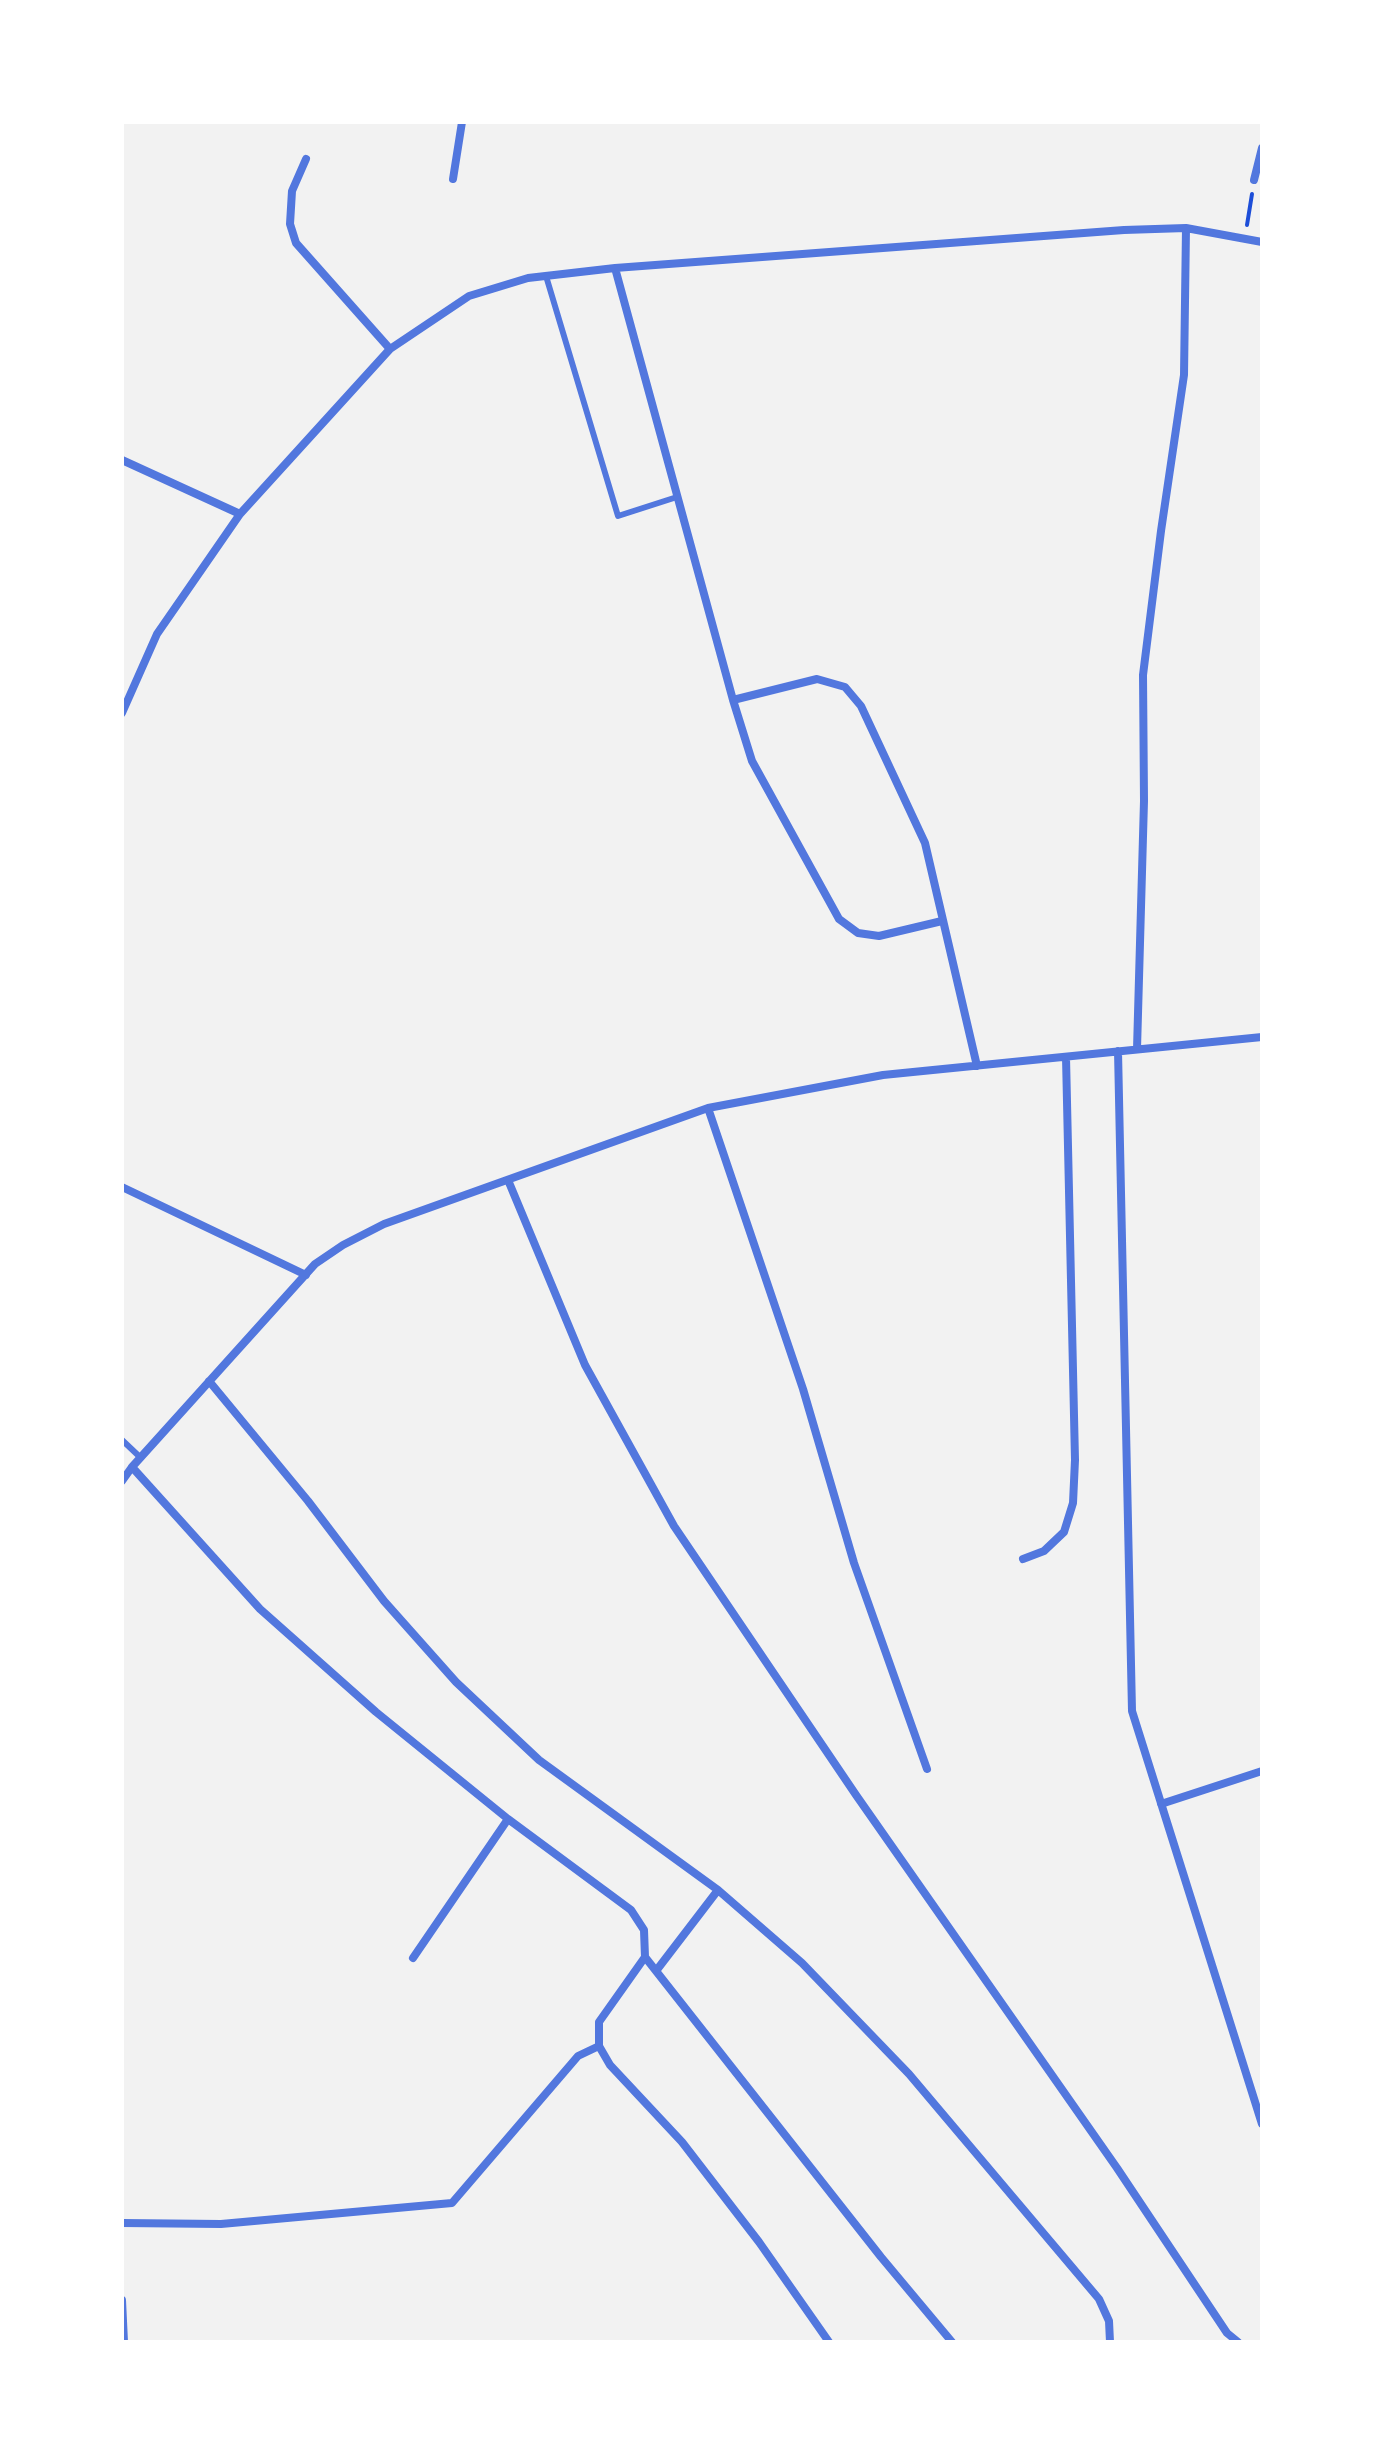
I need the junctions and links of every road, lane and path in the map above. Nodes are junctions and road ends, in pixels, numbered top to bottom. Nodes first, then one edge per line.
1 (462, 122) edge
2 (1262, 148) edge
3 (306, 159) dead end
4 (453, 179) dead end
5 (1254, 180) joint
6 (1186, 228) junction
7 (1244, 239) junction
8 (1262, 242) edge
9 (615, 268) junction
10 (546, 276) junction
11 (390, 349) junction
12 (122, 460) edge
13 (677, 497) junction
14 (240, 514) junction
15 (733, 700) junction
16 (122, 713) edge
17 (942, 921) junction
18 (1262, 1037) edge
19 (1137, 1049) junction
20 (1118, 1051) junction
21 (1066, 1057) junction
22 (977, 1066) junction
23 (708, 1108) junction
24 (508, 1180) junction
25 (122, 1187) edge
26 (306, 1275) junction
27 (209, 1381) junction
28 (122, 1440) edge
29 (141, 1458) junction
30 (132, 1467) junction
31 (122, 1481) edge
32 (1023, 1559) dead end
33 (927, 1769) dead end
34 (1262, 1771) edge
35 (1161, 1804) junction
36 (508, 1819) junction
37 (718, 1890) junction
38 (645, 1957) junction
39 (413, 1958) dead end
40 (656, 1971) junction
41 (599, 2046) junction
42 (1262, 2124) edge
43 (122, 2223) edge
44 (122, 2300) edge
45 (124, 2342) edge
46 (829, 2342) edge
47 (952, 2342) edge
48 (1110, 2342) edge
49 (1238, 2342) edge

1 - 4 street
2 - 5 street
3 - 11 street
5 - 7 path
6 - 7 street
6 - 9 street
6 - 19 street
7 - 8 street
9 - 10 street
9 - 13 street
10 - 11 street
10 - 13 lane
11 - 14 street
12 - 14 street
13 - 15 street
14 - 16 street
15 - 17 street
15 - 17 street
17 - 22 street
18 - 19 street
19 - 20 street
20 - 21 street
20 - 35 street
21 - 22 street
21 - 32 street
22 - 23 street
23 - 24 street
23 - 33 street
24 - 26 street
24 - 49 street
25 - 26 street
26 - 27 street
27 - 29 street
27 - 37 street
28 - 29 lane
29 - 30 street
30 - 31 street
30 - 36 street
34 - 35 street
35 - 42 street
36 - 38 street
36 - 39 street
37 - 40 street
37 - 48 street
38 - 40 street
38 - 41 street
40 - 47 street
41 - 43 street
41 - 46 street
44 - 45 street

